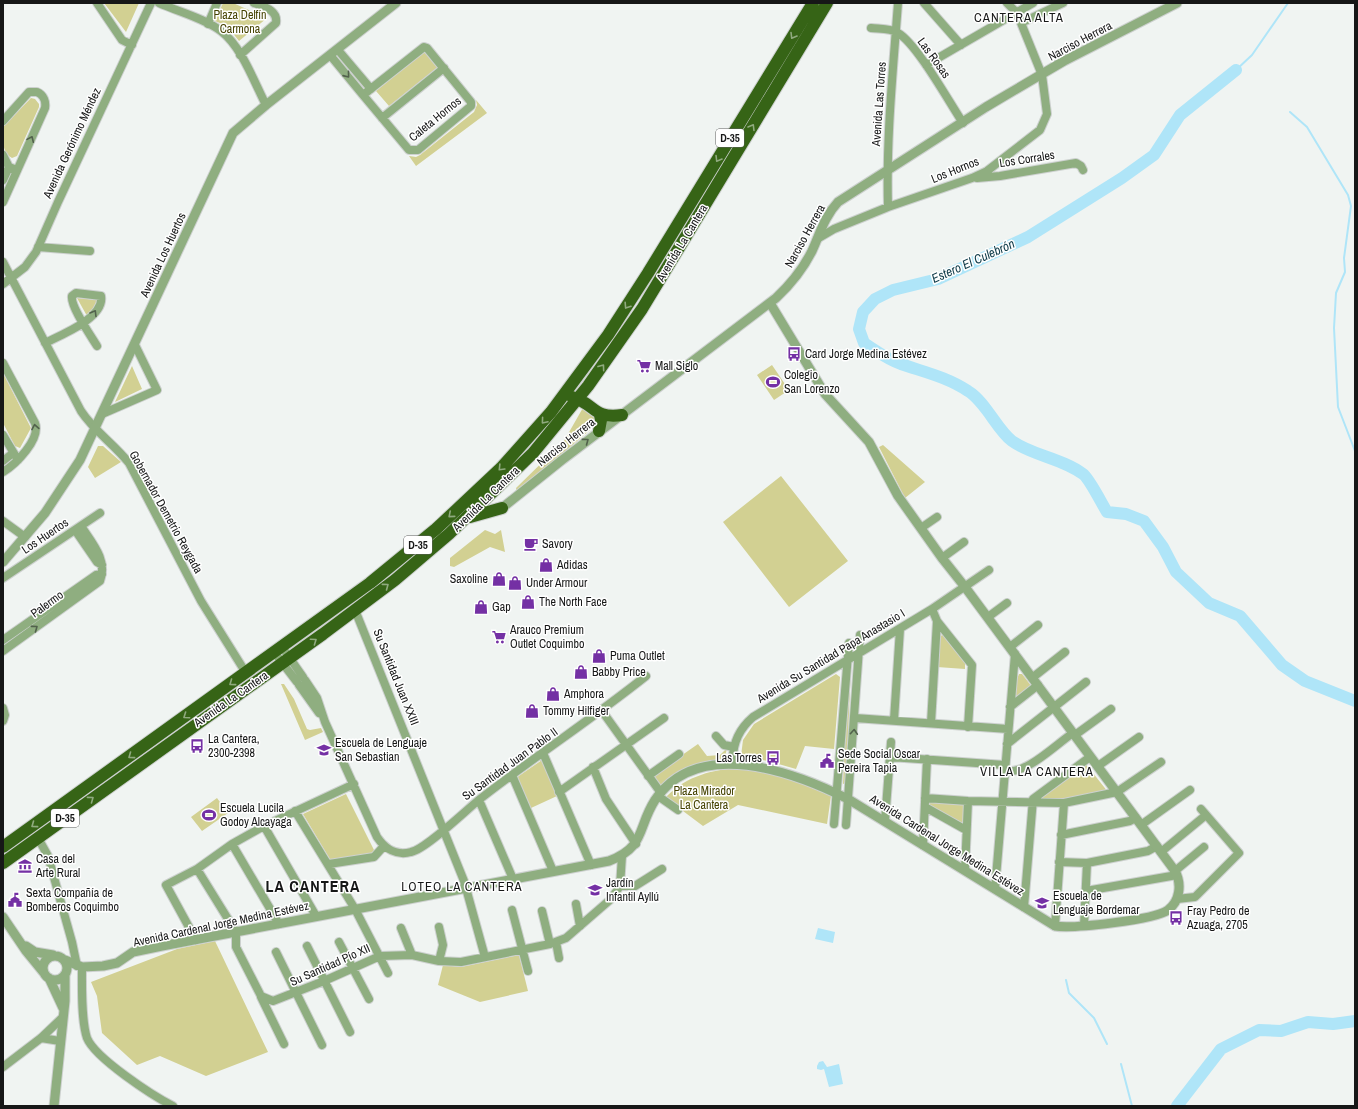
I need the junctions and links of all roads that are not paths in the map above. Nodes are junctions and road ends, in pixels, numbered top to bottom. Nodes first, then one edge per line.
1 (97, 3) edge
2 (150, 3) edge
3 (159, 3) edge
4 (217, 3) edge
5 (254, 3) edge
6 (396, 3) edge
7 (813, 3) edge
8 (827, 3) edge
9 (898, 3) edge
10 (924, 3) edge
11 (1007, 3) edge
12 (1033, 3) edge
13 (1063, 3) edge
14 (1177, 3) edge
15 (1017, 13) junction
16 (1021, 23) junction
17 (208, 24) junction
18 (871, 28) dead end
19 (896, 31) junction
20 (132, 45) junction
21 (961, 45) junction
22 (334, 52) junction
23 (240, 55) junction
24 (926, 65) junction
25 (444, 68) junction
26 (1042, 75) junction
27 (370, 89) junction
28 (363, 95) junction
29 (266, 105) junction
30 (382, 118) junction
31 (3, 121) edge
32 (963, 122) junction
33 (3, 155) edge
34 (9, 167) junction
35 (17, 170) junction
36 (887, 170) junction
37 (1083, 170) dead end
38 (972, 178) junction
39 (3, 180) edge
40 (3, 202) edge
41 (888, 207) junction
42 (817, 239) junction
43 (38, 247) junction
44 (90, 251) dead end
45 (3, 262) edge
46 (11, 278) junction
47 (3, 284) edge
48 (770, 303) junction
49 (84, 323) junction
50 (45, 343) junction
51 (135, 345) junction
52 (97, 346) dead end
53 (3, 363) edge
54 (565, 394) junction
55 (578, 398) junction
56 (102, 414) junction
57 (600, 415) junction
58 (622, 415) junction
59 (95, 430) junction
60 (599, 431) junction
61 (3, 435) edge
62 (13, 453) junction
63 (18, 460) junction
64 (3, 461) edge
65 (3, 472) edge
66 (480, 489) junction
67 (485, 501) junction
68 (502, 508) junction
69 (100, 513) dead end
70 (937, 517) dead end
71 (466, 518) junction
72 (3, 521) edge
73 (78, 528) junction
74 (921, 528) junction
75 (25, 537) junction
76 (964, 542) dead end
77 (942, 558) junction
78 (3, 562) edge
79 (989, 570) dead end
80 (102, 574) junction
81 (3, 578) edge
82 (965, 587) junction
83 (1007, 603) dead end
84 (932, 609) junction
85 (356, 610) junction
86 (988, 618) junction
87 (937, 621) junction
88 (1038, 625) dead end
89 (900, 628) junction
90 (860, 635) dead end
91 (3, 640) edge
92 (849, 643) dead end
93 (278, 650) junction
94 (1012, 650) junction
95 (3, 651) edge
96 (1065, 652) dead end
97 (859, 654) junction
98 (286, 661) junction
99 (847, 662) junction
100 (246, 673) junction
101 (646, 676) dead end
102 (1032, 678) junction
103 (1086, 682) dead end
104 (1038, 686) junction
105 (1010, 707) junction
106 (1054, 707) junction
107 (3, 708) edge
108 (1111, 709) dead end
109 (602, 711) junction
110 (664, 718) dead end
111 (855, 718) junction
112 (3, 720) edge
113 (894, 720) junction
114 (931, 724) junction
115 (968, 727) junction
116 (1008, 729) junction
117 (1074, 734) junction
118 (716, 736) dead end
119 (1139, 737) dead end
120 (890, 742) dead end
121 (625, 744) junction
122 (1007, 744) junction
123 (734, 747) junction
124 (543, 753) junction
125 (679, 754) dead end
126 (890, 756) junction
127 (1090, 757) junction
128 (927, 759) junction
129 (1161, 762) dead end
130 (733, 763) junction
131 (1098, 766) junction
132 (592, 768) junction
133 (1005, 768) junction
134 (512, 775) junction
135 (648, 776) junction
136 (354, 784) junction
137 (1190, 790) dead end
138 (559, 792) junction
139 (1117, 792) junction
140 (836, 793) junction
141 (659, 794) junction
142 (925, 798) junction
143 (848, 799) junction
144 (479, 800) junction
145 (968, 801) junction
146 (1002, 802) junction
147 (1031, 802) junction
148 (1064, 803) junction
149 (925, 807) junction
150 (678, 810) dead end
151 (295, 811) junction
152 (885, 821) junction
153 (1138, 822) junction
154 (834, 824) dead end
155 (846, 825) dead end
156 (264, 826) junction
157 (445, 828) junction
158 (966, 830) junction
159 (1061, 835) junction
160 (38, 838) junction
161 (232, 844) junction
162 (636, 844) junction
163 (923, 844) junction
164 (384, 846) junction
165 (3, 847) edge
166 (1204, 847) dead end
167 (1159, 849) junction
168 (622, 856) junction
169 (1059, 862) junction
170 (3, 863) edge
171 (1087, 863) junction
172 (329, 864) junction
173 (590, 865) junction
174 (197, 869) junction
175 (662, 869) dead end
176 (965, 870) junction
177 (553, 871) junction
178 (1176, 873) junction
179 (513, 879) junction
180 (620, 886) junction
181 (467, 887) junction
182 (995, 889) junction
183 (1086, 891) junction
184 (1177, 899) junction
185 (576, 904) dead end
186 (1024, 907) junction
187 (355, 909) junction
188 (512, 910) dead end
189 (542, 911) dead end
190 (316, 916) junction
191 (3, 917) edge
192 (279, 924) junction
193 (439, 926) dead end
194 (580, 926) junction
195 (1055, 926) junction
196 (1084, 926) junction
197 (401, 928) dead end
198 (236, 932) junction
199 (19, 939) junction
200 (196, 940) junction
201 (339, 942) dead end
202 (553, 943) junction
203 (307, 946) dead end
204 (522, 950) junction
205 (276, 952) dead end
206 (412, 955) junction
207 (53, 956) junction
208 (380, 956) junction
209 (485, 957) junction
210 (560, 958) dead end
211 (65, 960) junction
212 (439, 961) junction
213 (80, 967) junction
214 (352, 968) junction
215 (528, 971) dead end
216 (66, 973) junction
217 (388, 973) dead end
218 (46, 976) junction
219 (324, 981) junction
220 (296, 993) junction
221 (260, 996) junction
222 (369, 1000) dead end
223 (63, 1015) junction
224 (350, 1032) dead end
225 (41, 1038) junction
226 (60, 1041) junction
227 (284, 1044) dead end
228 (322, 1045) dead end
229 (3, 1067) edge
230 (54, 1106) edge
231 (173, 1106) edge

1 - 20 street
2 - 20 street, Avenida Gerónimo Méndez
3 - 17 street
4 - 17 street
5 - 23 street
6 - 22 street, Avenida Los Huertos
7 -> 54 highway, Avenida La Cantera / D-35
55 -> 8 highway, Avenida La Cantera / D-35
9 - 19 street, Avenida Las Torres
10 - 21 street
11 - 15 street
12 - 15 street
13 - 16 street
14 - 26 street, Narciso Herrera
15 - 16 street, Los Hornos
15 - 21 street
16 - 26 street, Los Hornos
17 - 23 street
18 - 19 street
19 - 24 street, Las Rosas
19 - 36 street, Avenida Las Torres
20 - 43 street, Avenida Gerónimo Méndez
21 - 24 street
22 - 27 street
22 -> 28 street
22 - 29 street, Avenida Los Huertos
23 - 29 street
24 - 32 street, Las Rosas
25 - 27 street
25 - 30 street
25 - 30 street, Caleta Hornos
26 - 32 street, Narciso Herrera
26 - 38 street, Los Hornos
27 - 28 street
28 - 30 street
29 - 51 street, Avenida Los Huertos
35 -> 31 street
32 - 36 street, Narciso Herrera
33 - 34 street
34 - 35 street
34 - 39 street
35 - 40 street
36 - 41 street, Avenida Las Torres
36 - 42 street, Narciso Herrera
37 - 38 street, Los Corrales
38 - 41 street, Los Hornos
41 - 42 street, Los Hornos
42 - 48 street, Narciso Herrera
43 - 44 street
43 - 46 street, Avenida Gerónimo Méndez
45 - 46 street, Gobernador Demetrio Reygada
46 - 47 street, Avenida Gerónimo Méndez
46 - 50 street, Gobernador Demetrio Reygada
48 - 58 street, Narciso Herrera
48 - 74 street
49 -> 49 street
49 - 50 street
49 - 52 street
50 - 59 street, Gobernador Demetrio Reygada
51 - 56 street, Avenida Los Huertos
51 - 56 street
63 -> 53 street
54 - 55 highway
54 -> 66 highway, Avenida La Cantera / D-35
55 - 57 highway
55 - 67 highway, Avenida La Cantera / D-35
56 - 59 street, Avenida Los Huertos
57 - 58 highway
57 - 60 highway
58 - 60 street, Narciso Herrera
59 - 75 street, Avenida Los Huertos
59 - 100 street, Gobernador Demetrio Reygada
68 -> 60 street, Narciso Herrera
61 - 62 street
62 - 63 street
62 - 64 street
63 - 65 street
66 - 67 highway
66 -> 93 highway, Avenida La Cantera / D-35
67 - 68 highway
67 - 71 highway, Avenida La Cantera / D-35
68 - 71 highway
69 - 73 street, Los Huertos
70 - 74 street
85 -> 71 highway, Avenida La Cantera / D-35
72 - 75 street
73 - 80 street
73 - 81 street, Los Huertos
74 - 77 street
75 - 78 street, Avenida Los Huertos
76 - 77 street
77 - 82 street
79 - 82 street, Avenida Su Santidad Papa Anastasio I
80 - 91 street, Palermo
95 -> 80 street, Palermo
82 - 84 street, Avenida Su Santidad Papa Anastasio I
82 - 86 street
83 - 86 street
84 - 87 street
84 - 89 street, Avenida Su Santidad Papa Anastasio I
98 -> 85 highway, Avenida La Cantera / D-35
85 - 157 street, Su Santidad Juan XXIII
86 - 94 street
87 - 114 street
87 - 115 street
88 - 94 street
89 - 97 street, Avenida Su Santidad Papa Anastasio I
89 - 113 street
90 - 97 street
92 - 99 street
93 - 98 street
93 - 100 highway, Avenida La Cantera / D-35
94 - 102 street
94 - 105 street
96 - 102 street
97 - 99 street, Avenida Su Santidad Papa Anastasio I
97 - 111 street
98 - 136 street
160 -> 98 highway, Avenida La Cantera / D-35
99 - 123 street, Avenida Su Santidad Papa Anastasio I
99 - 140 street
100 -> 165 highway, Avenida La Cantera / D-35
101 - 109 street, Su Santidad Juan Pablo II
102 - 104 street
103 - 106 street
104 - 105 street
104 - 106 street
105 - 116 street
106 - 117 street
106 - 122 street
107 - 112 street
108 - 117 street
109 - 121 street
109 - 124 street, Su Santidad Juan Pablo II
110 - 121 street
111 - 113 street
143 -> 111 street
113 - 114 street
114 - 115 street
115 - 116 street
116 - 122 street
117 - 127 street
117 - 133 street
118 - 123 street
119 - 131 street
120 - 126 street
121 - 132 street
121 - 135 street
122 - 133 street
123 - 130 street, Avenida Su Santidad Papa Anastasio I
124 - 134 street, Su Santidad Juan Pablo II
124 - 138 street
125 - 135 street
126 - 128 street
126 - 152 street
127 - 131 street
127 - 147 street
128 - 133 street
128 - 142 street
129 - 139 street
130 - 140 street, Avenida Cardenal Jorge Medina Estévez
130 - 141 street, Avenida Cardenal Jorge Medina Estévez
131 - 139 street
132 - 138 street
132 - 162 street
133 - 146 street
134 - 144 street, Su Santidad Juan Pablo II
134 - 177 street
135 - 141 street
136 - 151 street
136 - 164 street
137 - 153 street
138 - 173 street
139 - 148 street
139 - 153 street
140 - 143 street, Avenida Cardenal Jorge Medina Estévez
140 - 154 street
141 - 150 street
141 - 162 street, Avenida Cardenal Jorge Medina Estévez
142 - 145 street
142 - 149 street
143 - 152 street, Avenida Cardenal Jorge Medina Estévez
143 - 155 street
144 - 157 street, Su Santidad Juan Pablo II
144 - 179 street
145 - 146 street
145 - 158 street
146 - 147 street
146 - 182 street
147 - 148 street
147 - 186 street
148 - 159 street
149 - 158 street
149 - 163 street
151 - 156 street
151 - 172 street
152 - 163 street, Avenida Cardenal Jorge Medina Estévez
153 - 159 street
153 - 167 street
156 - 161 street
156 - 190 street
157 - 164 street, Su Santidad Juan Pablo II
157 - 181 street, Su Santidad Juan XXIII
158 - 176 street
159 - 169 street
160 - 170 highway, Avenida La Cantera / D-35
160 - 213 street
161 - 174 street
161 - 192 street
162 - 168 street, Avenida Cardenal Jorge Medina Estévez
163 - 176 street, Avenida Cardenal Jorge Medina Estévez
164 - 172 street
166 - 178 street
167 - 171 street
167 - 178 street
167 - 184 street
168 - 173 street, Avenida Cardenal Jorge Medina Estévez
168 - 180 street
169 - 171 street
169 - 195 street
171 - 183 street
172 - 187 street
173 - 177 street, Avenida Cardenal Jorge Medina Estévez
174 - 198 street
174 - 200 street
175 - 180 street
176 - 182 street, Avenida Cardenal Jorge Medina Estévez
177 - 179 street, Avenida Cardenal Jorge Medina Estévez
178 - 183 street
178 - 184 street
179 - 181 street, Avenida Cardenal Jorge Medina Estévez
180 - 194 street, Su Santidad Pío XII
181 - 187 street, Avenida Cardenal Jorge Medina Estévez
181 - 209 street, Su Santidad Juan XXIII
182 - 186 street, Avenida Cardenal Jorge Medina Estévez
183 - 196 street
184 - 196 street, Avenida Cardenal Jorge Medina Estévez
185 - 194 street
186 - 195 street, Avenida Cardenal Jorge Medina Estévez
187 - 190 street, Avenida Cardenal Jorge Medina Estévez
187 - 208 street
188 - 204 street
189 - 202 street
190 - 192 street, Avenida Cardenal Jorge Medina Estévez
191 - 199 street
192 - 198 street, Avenida Cardenal Jorge Medina Estévez
193 - 212 street
194 - 202 street, Su Santidad Pío XII
195 - 196 street, Avenida Cardenal Jorge Medina Estévez
197 - 206 street
198 - 200 street, Avenida Cardenal Jorge Medina Estévez
198 - 221 street
199 - 207 street
199 - 218 street
200 - 213 street, Avenida Cardenal Jorge Medina Estévez
201 - 214 street
202 - 204 street, Su Santidad Pío XII
202 - 210 street
203 - 219 street
204 - 209 street, Su Santidad Pío XII
204 - 215 street
205 - 220 street
206 - 208 street, Su Santidad Pío XII
206 - 212 street, Su Santidad Pío XII
207 - 211 street
207 - 218 street
208 - 214 street, Su Santidad Pío XII
208 - 217 street
209 - 212 street, Su Santidad Pío XII
211 - 213 street
211 - 216 street
213 - 216 street, Avenida Cardenal Jorge Medina Estévez
213 - 231 street
214 - 219 street, Su Santidad Pío XII
214 - 222 street
216 - 218 street, Avenida Cardenal Jorge Medina Estévez
216 - 223 street
218 - 223 street
219 - 220 street, Su Santidad Pío XII
219 - 224 street
220 - 221 street, Su Santidad Pío XII
220 - 228 street
221 - 227 street
223 - 225 street
223 - 226 street
225 - 226 street
225 - 229 street
226 - 230 street

